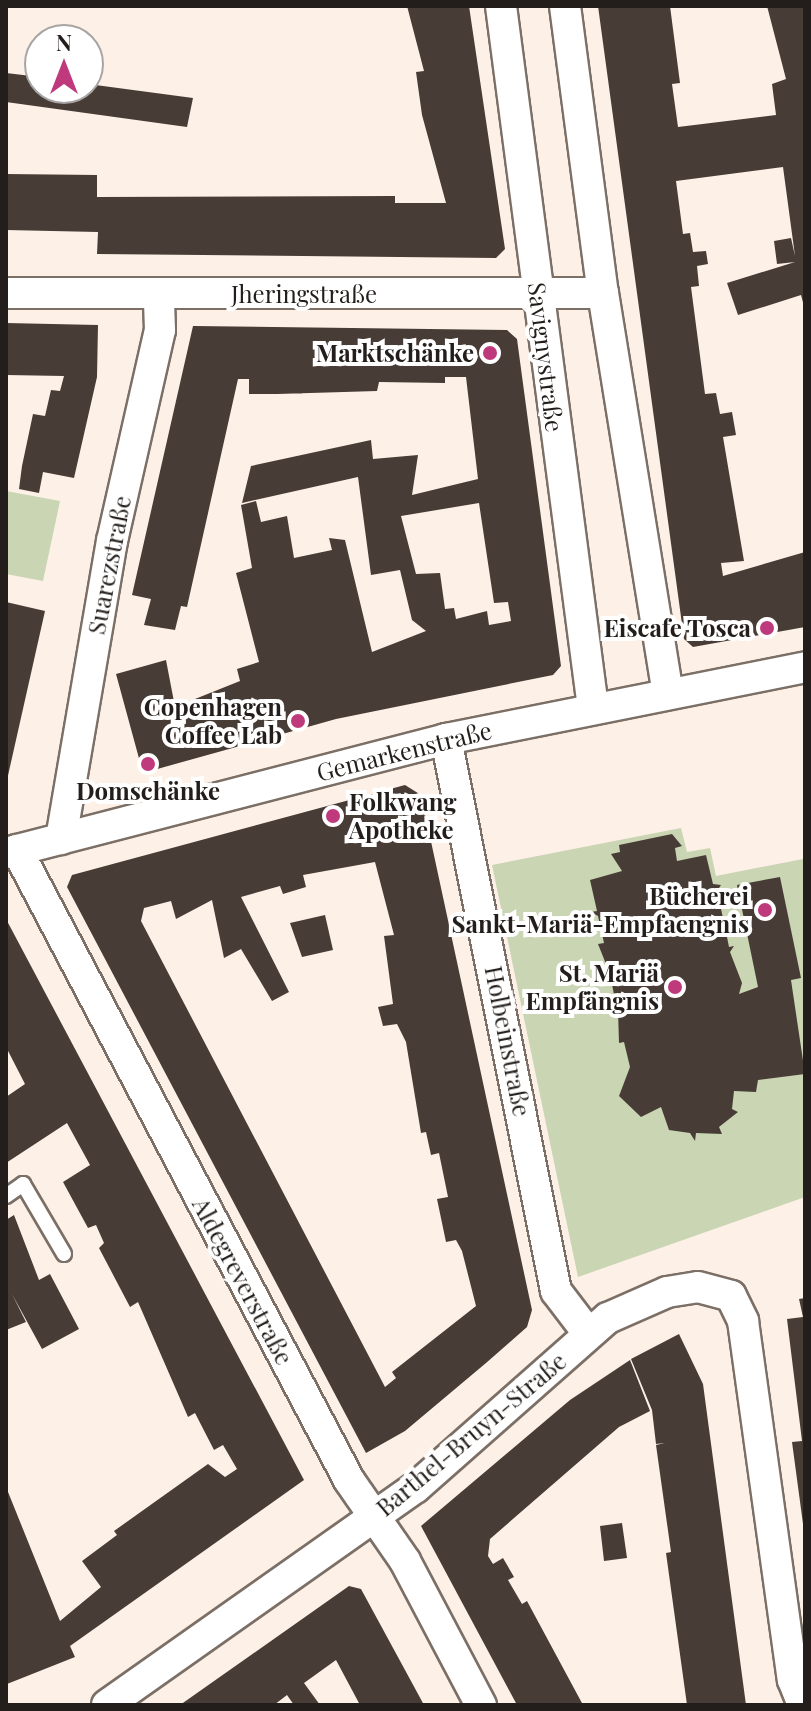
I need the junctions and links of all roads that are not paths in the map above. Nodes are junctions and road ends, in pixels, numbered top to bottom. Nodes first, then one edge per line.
1 (501, 6) edge
2 (565, 6) edge
3 (6, 293) edge
4 (159, 293) junction
5 (603, 293) junction
6 (538, 296) junction
7 (805, 667) edge
8 (668, 694) junction
9 (593, 708) junction
10 (446, 739) junction
11 (61, 839) junction
12 (11, 851) edge
13 (6, 1196) edge
14 (64, 1254) dead end
15 (588, 1333) junction
16 (375, 1516) junction
17 (107, 1705) edge
18 (481, 1705) edge
19 (803, 1705) edge

1 - 6 street, Savignystraße
2 - 5 street
3 - 4 street, Jheringstraße
4 - 6 street, Jheringstraße
4 - 11 street, Suarezstraße
5 - 6 street, Jheringstraße
5 - 8 street
6 - 9 street, Savignystraße
7 - 8 street, Gemarkenstraße
8 - 9 street, Gemarkenstraße
9 - 10 street, Gemarkenstraße
10 - 11 street, Gemarkenstraße
10 - 15 street, Holbeinstraße
11 - 12 street, Gemarkenstraße
12 - 16 street, Aldegreverstraße
13 - 14 lane
15 - 16 street, Barthel-Bruyn-Straße
15 - 19 street, Barthel-Bruyn-Straße
16 - 17 street, Barthel-Bruyn-Straße
16 - 18 street, Aldegreverstraße

